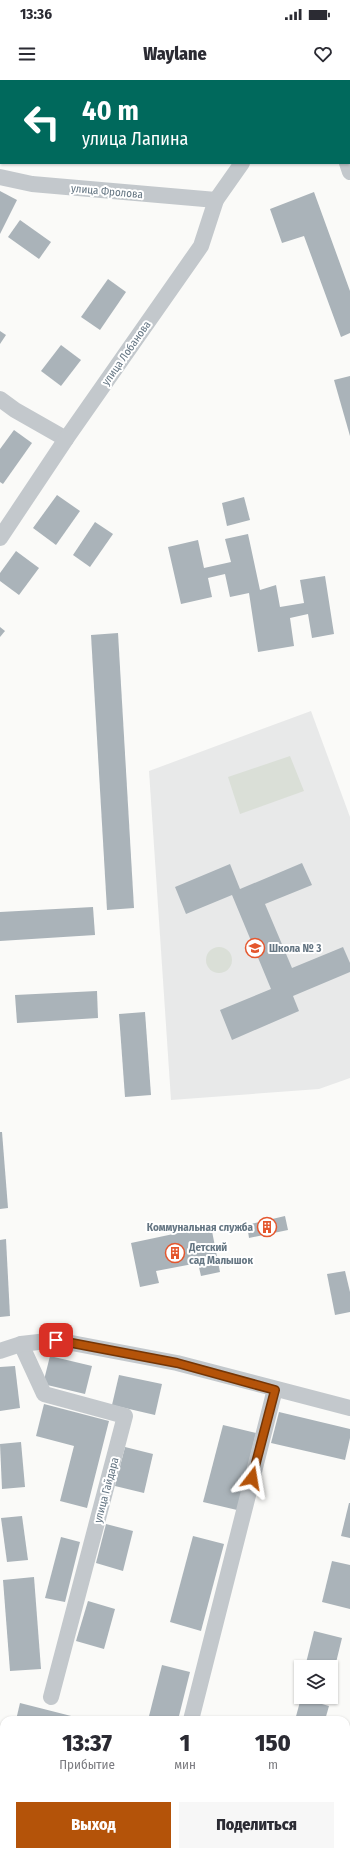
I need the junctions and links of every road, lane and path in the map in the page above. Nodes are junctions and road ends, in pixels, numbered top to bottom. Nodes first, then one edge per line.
1 (241, 164) edge
2 (0, 177) edge
3 (216, 200) junction
4 (0, 399) edge
5 (66, 439) junction
6 (0, 538) edge
7 (21, 1344) junction
8 (0, 1351) edge
9 (275, 1390) junction
10 (350, 1408) edge
11 (51, 1697) dead end
12 (192, 1716) edge

1 - 3 street, улица Лобанова
2 - 3 street, улица Фролова
3 - 5 street, улица Лобанова
4 - 5 street
5 - 6 street, улица Лобанова
7 - 8 street
7 - 9 street
7 - 11 street, улица Гайдара
9 - 10 street
9 - 12 street

